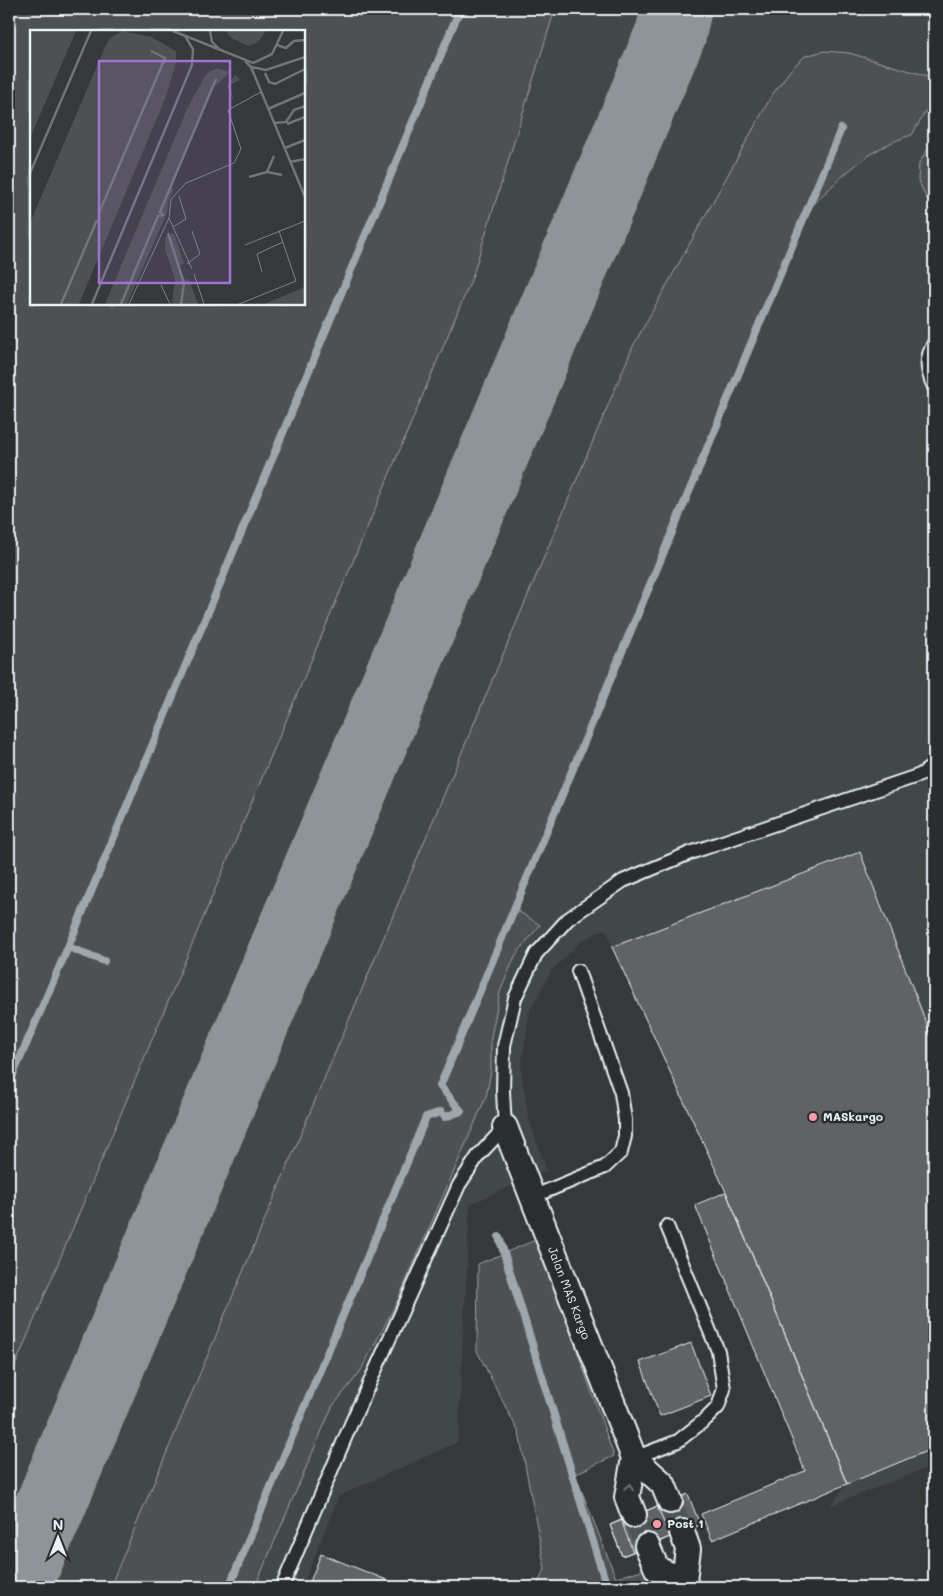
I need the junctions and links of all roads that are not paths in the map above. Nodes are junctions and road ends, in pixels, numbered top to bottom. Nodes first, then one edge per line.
1 (934, 343) edge
2 (934, 387) edge
3 (934, 764) edge
4 (578, 971) dead end
5 (504, 1128) junction
6 (532, 1197) junction
7 (668, 1226) dead end
8 (634, 1458) junction
9 (670, 1501) tunnel mouth
10 (634, 1515) tunnel mouth
11 (682, 1532) tunnel mouth
12 (647, 1546) tunnel mouth
13 (685, 1584) edge
14 (282, 1587) edge

1 - 2 lane
3 - 5 lane
4 - 6 lane
5 - 6 street, Jalan MAS Kargo
5 - 14 lane
6 - 8 street, Jalan MAS Kargo
7 - 8 lane
8 - 9 street, Jalan MAS Kargo
10 -> 8 street
11 - 13 street
12 - 13 street

